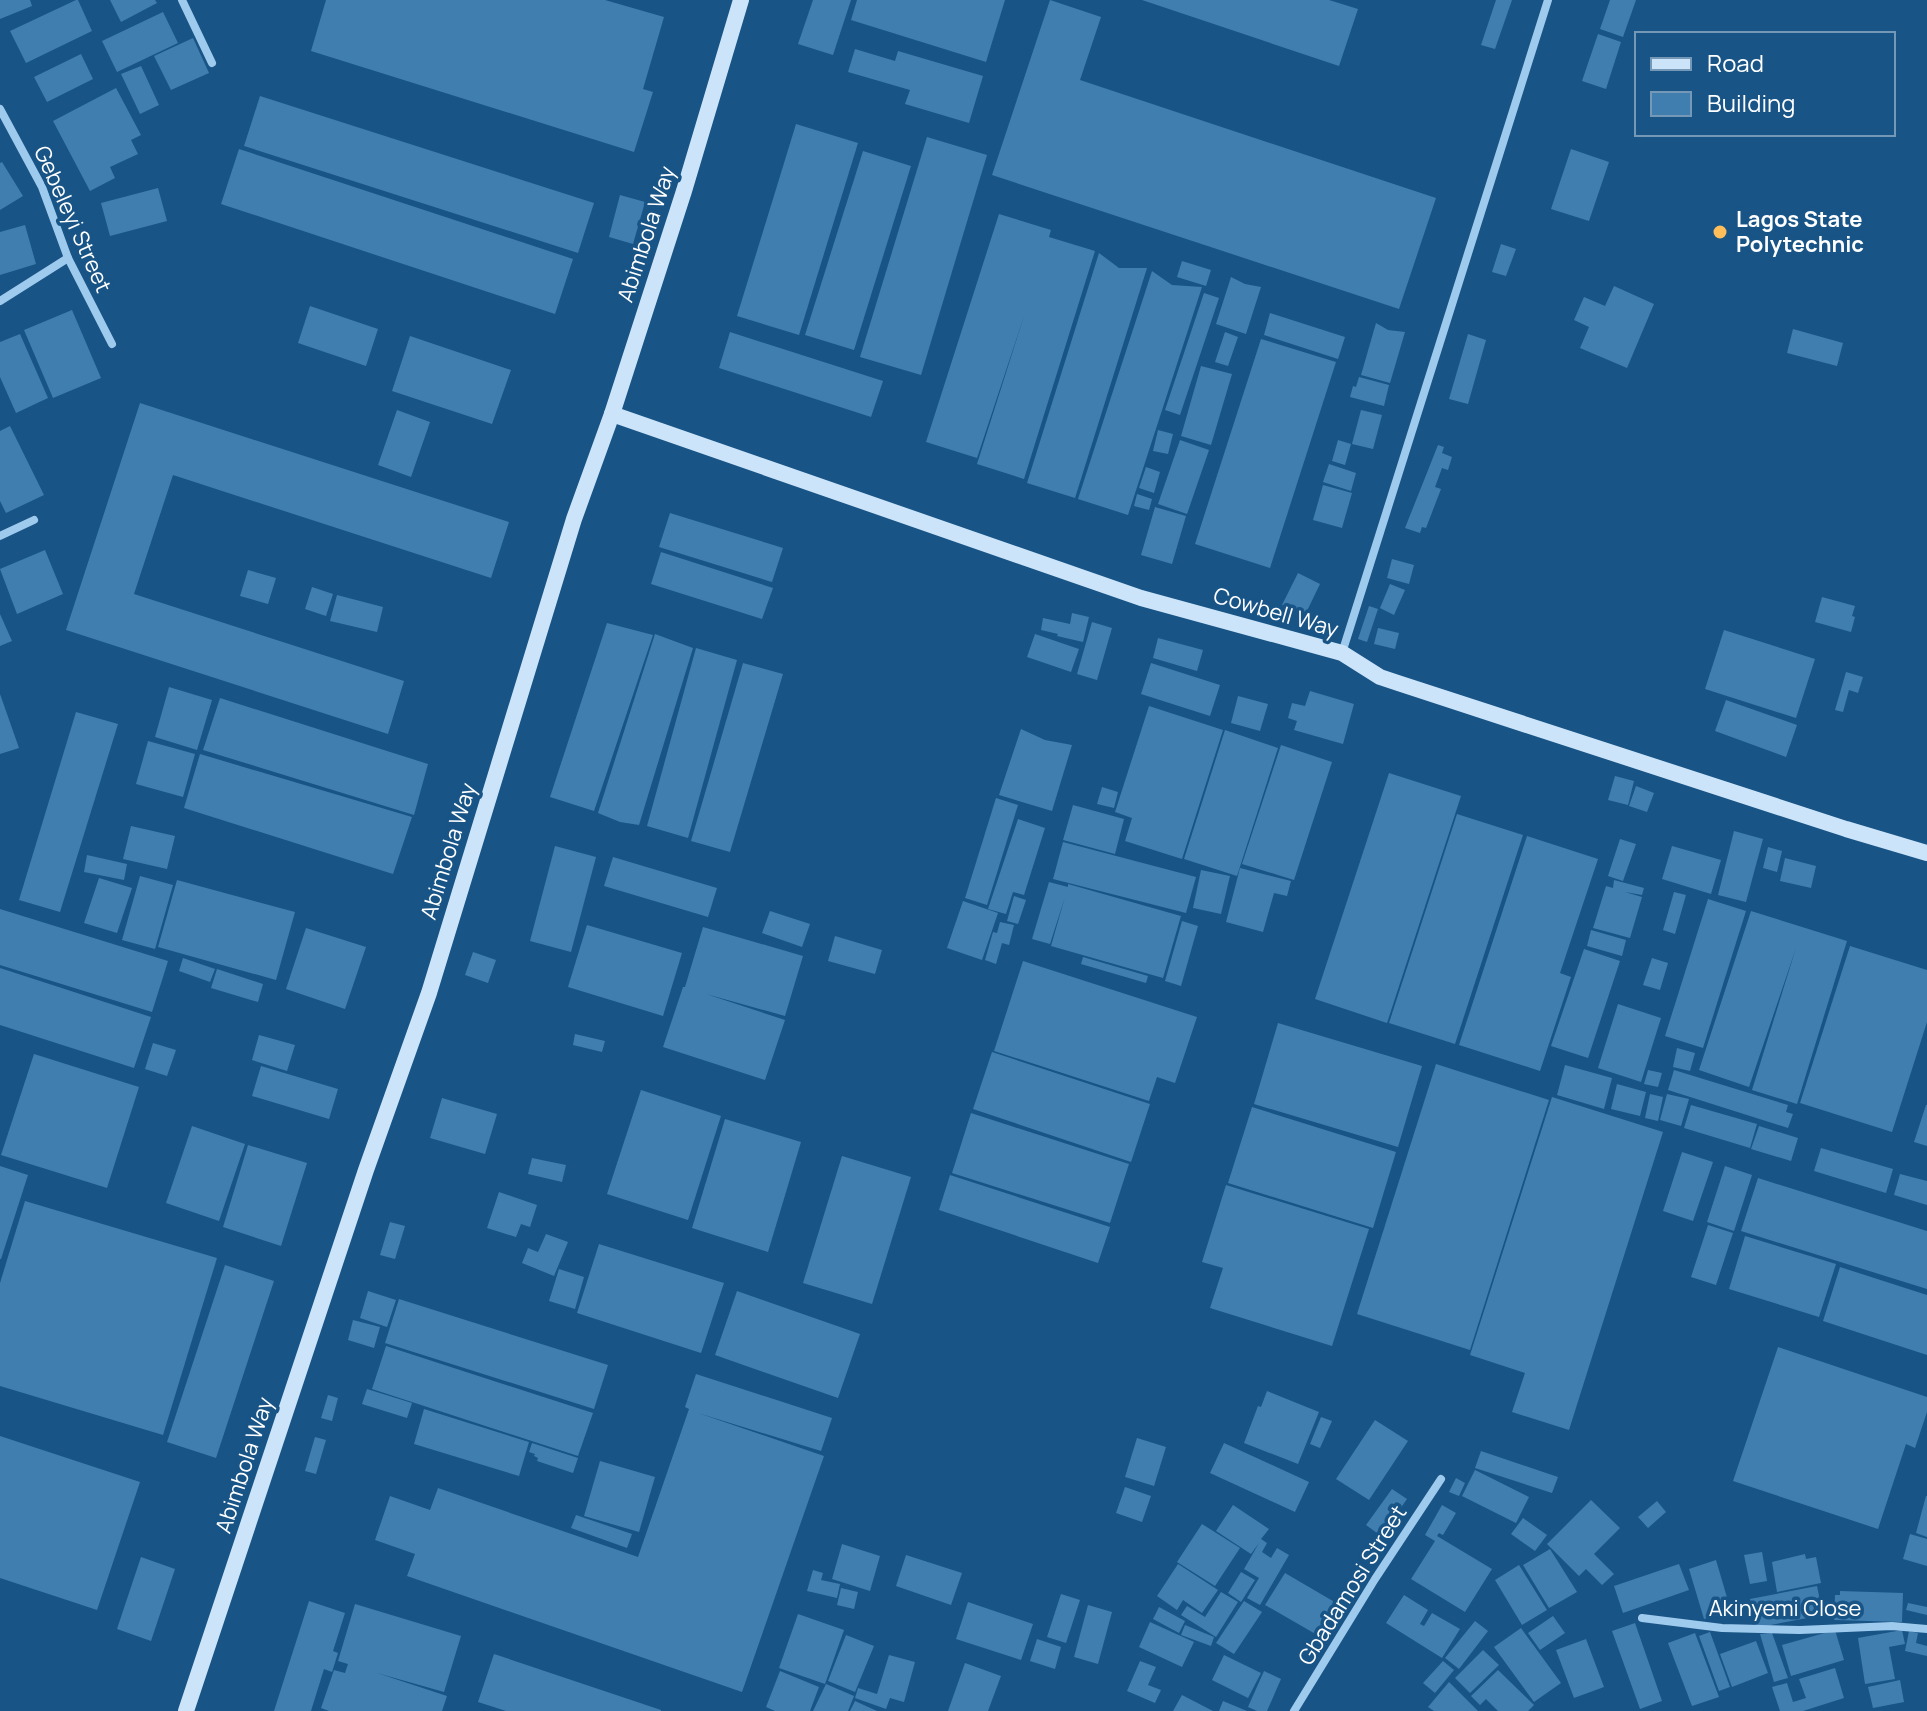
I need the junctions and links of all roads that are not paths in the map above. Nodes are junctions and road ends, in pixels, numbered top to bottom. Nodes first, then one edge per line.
1 (182, 0) edge
2 (741, 0) edge
3 (1548, 0) edge
4 (212, 63) dead end
5 (0, 109) edge
6 (68, 258) junction
7 (0, 301) edge
8 (112, 344) dead end
9 (612, 414) junction
10 (34, 520) dead end
11 (0, 536) edge
12 (1342, 653) junction
13 (1927, 853) edge
14 (1441, 1479) dead end
15 (1642, 1618) dead end
16 (1927, 1629) edge
17 (186, 1711) edge
18 (1294, 1711) edge

1 - 4 street
2 - 9 street, Abimbola Way
3 - 12 street
5 - 6 street, Gebeleyi Street
6 - 7 street
6 - 8 street, Gebeleyi Street
9 - 12 street, Cowbell Way
9 - 17 street, Abimbola Way
10 - 11 street
12 - 13 street, Cowbell Way
14 - 18 street, Gbadamosi Street
15 - 16 street, Akinyemi Close

